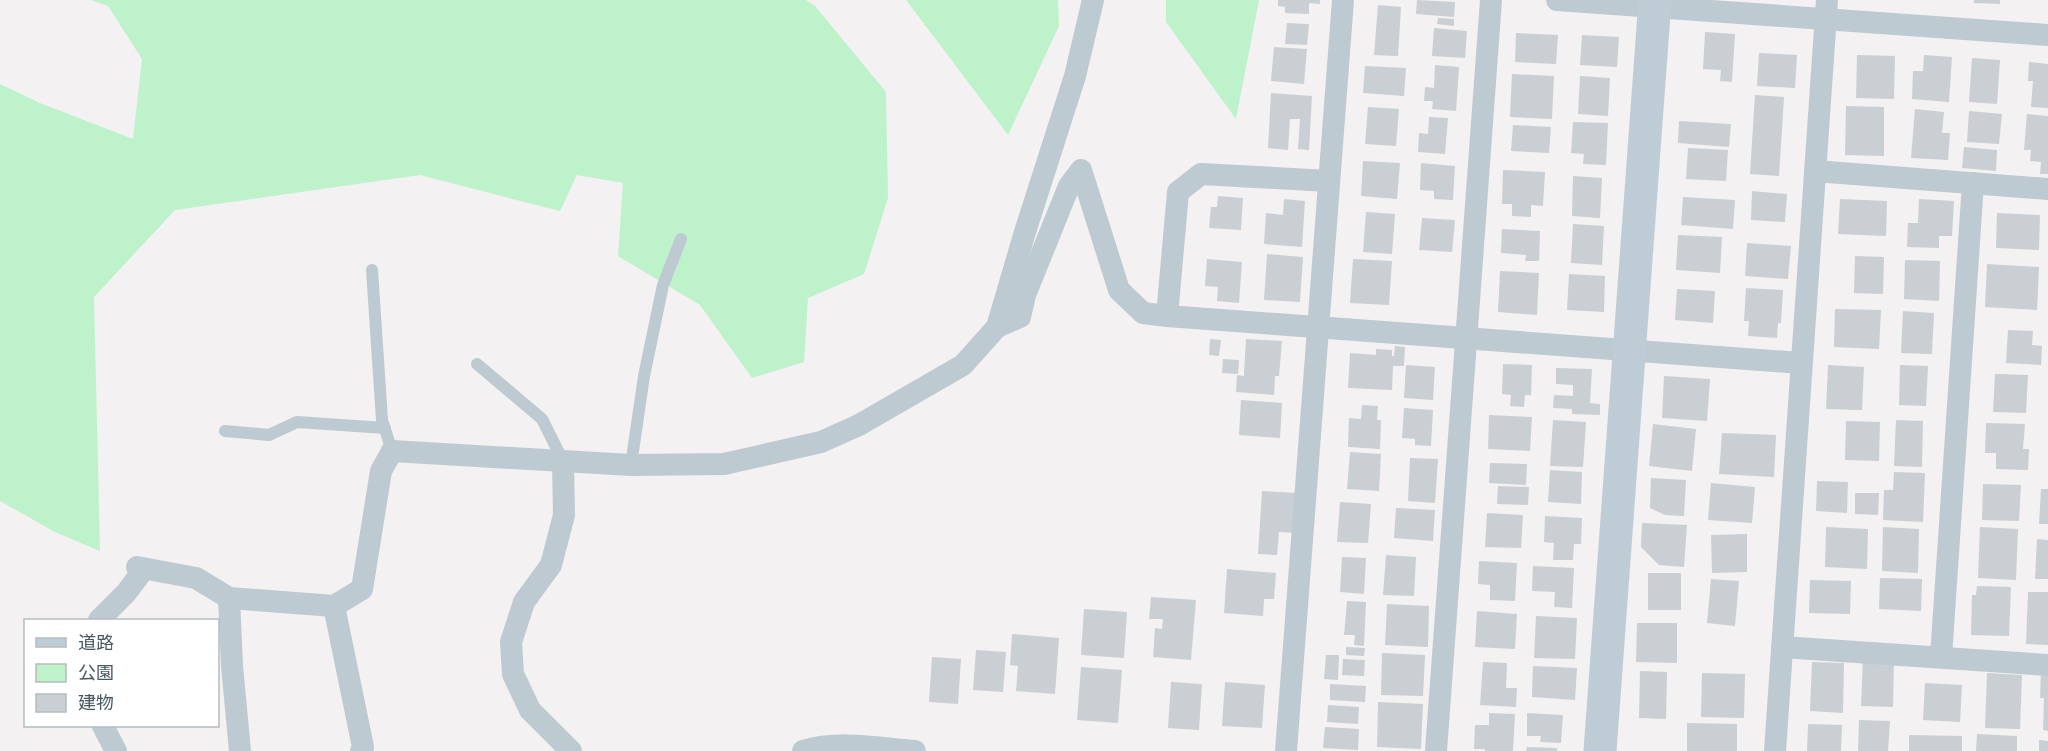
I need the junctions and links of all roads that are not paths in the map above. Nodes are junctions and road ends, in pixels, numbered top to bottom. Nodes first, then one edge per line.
1 (1093, 0) edge
2 (1343, 0) edge
3 (1491, 0) edge
4 (1557, 0) edge
5 (1655, 3) edge
6 (1826, 10) edge
7 (2048, 35) edge
8 (1815, 171) junction
9 (1329, 182) junction
10 (1973, 183) junction
11 (2048, 189) edge
12 (681, 239) dead end
13 (372, 270) dead end
14 (1167, 316) junction
15 (997, 327) junction
16 (1317, 328) junction
17 (1466, 338) junction
18 (1629, 350) junction
19 (1801, 363) junction
20 (477, 364) dead end
21 (385, 429) junction
22 (225, 431) dead end
23 (392, 451) junction
24 (563, 461) junction
25 (631, 465) junction
26 (230, 598) junction
27 (334, 606) junction
28 (101, 619) edge
29 (1782, 647) junction
30 (1941, 657) junction
31 (2048, 665) edge
32 (104, 727) edge
33 (837, 748) edge
34 (116, 751) edge
35 (240, 751) edge
36 (361, 751) edge
37 (571, 751) edge
38 (803, 751) edge
39 (915, 751) edge
40 (1286, 751) edge
41 (1436, 751) edge
42 (1600, 751) edge
43 (1775, 751) edge

1 - 15 street
2 - 9 street
3 - 17 street
4 - 5 street
5 - 6 street
5 - 18 street
6 - 7 street
6 - 8 street
8 - 10 street
8 - 19 street
9 - 14 street
9 - 16 street
10 - 11 street
10 - 30 street
12 - 25 lane
13 - 21 lane
14 - 15 street
14 - 16 street
15 - 25 street
16 - 17 street
16 - 40 street
17 - 18 street
17 - 41 street
18 - 19 street
18 - 42 street
19 - 29 street
20 - 24 lane
21 - 22 lane
21 - 23 lane
23 - 24 street
23 - 27 street
24 - 25 street
24 - 37 street
26 - 27 street
26 - 28 street
26 - 35 street
27 - 36 street
29 - 30 street
29 - 43 street
30 - 31 street
32 - 34 street
33 - 38 street
33 - 39 street

